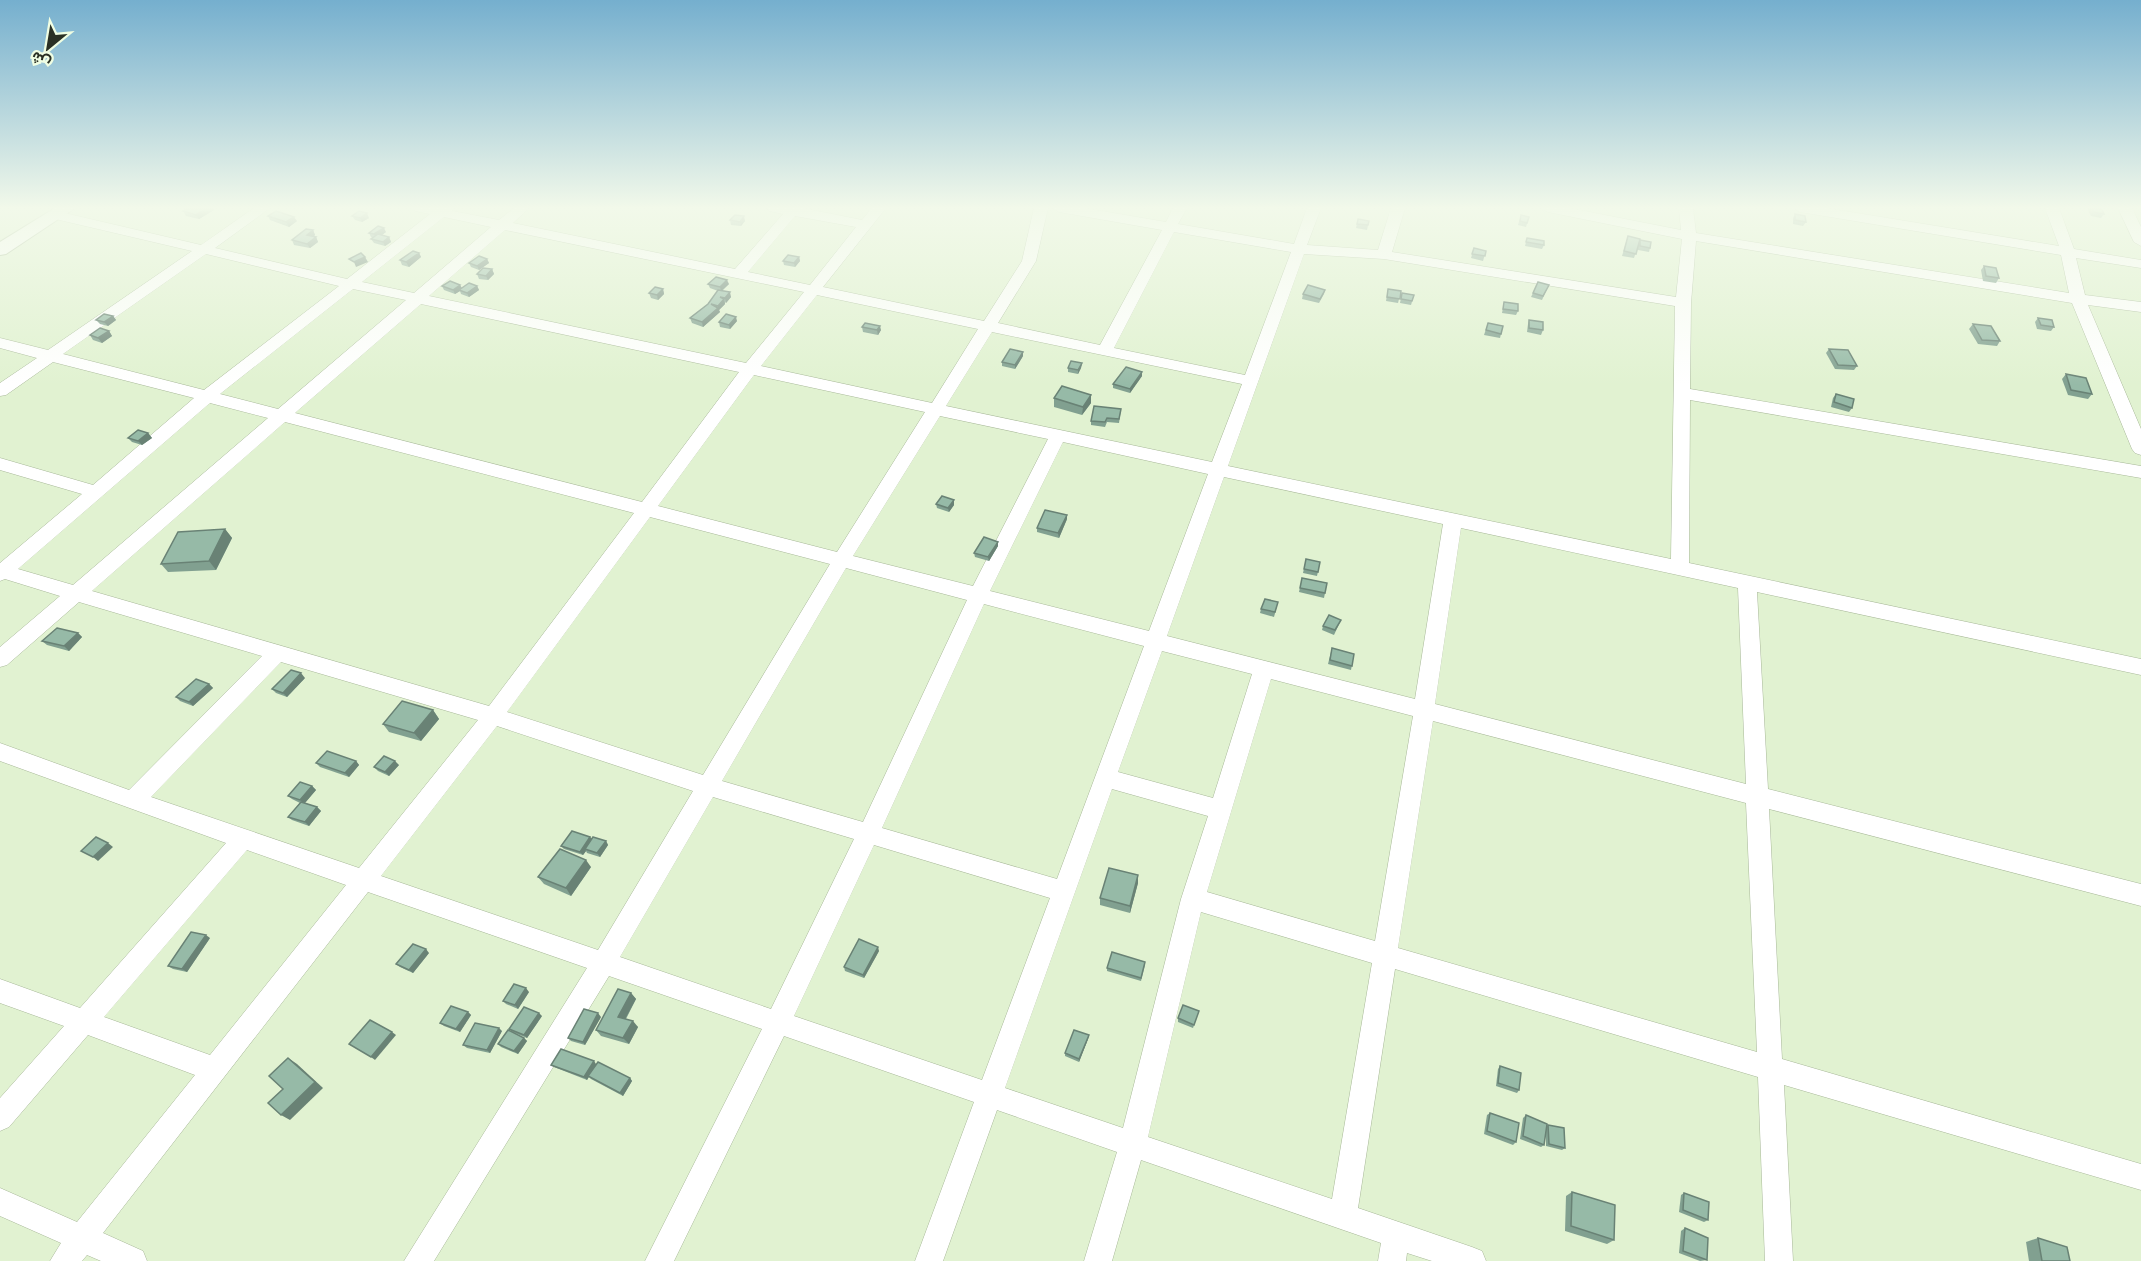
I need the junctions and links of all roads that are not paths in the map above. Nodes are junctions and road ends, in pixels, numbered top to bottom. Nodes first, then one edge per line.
1 (177, 267) edge
2 (281, 267) edge
3 (373, 267) edge
4 (454, 267) edge
5 (703, 267) edge
6 (744, 267) edge
7 (833, 267) edge
8 (1025, 267) edge
9 (1149, 267) edge
10 (1293, 267) edge
11 (1458, 267) edge
12 (1686, 267) edge
13 (1879, 267) edge
14 (2071, 267) edge
15 (738, 274) junction
16 (351, 284) junction
17 (814, 290) junction
18 (418, 297) junction
19 (2078, 299) junction
20 (1683, 303) junction
21 (2141, 307) edge
22 (988, 326) junction
23 (0, 343) edge
24 (1105, 350) junction
25 (51, 355) junction
26 (751, 368) junction
27 (1251, 381) junction
28 (0, 391) edge
29 (1683, 393) junction
30 (206, 397) junction
31 (936, 409) junction
32 (280, 416) junction
33 (1059, 434) junction
34 (2141, 450) edge
35 (0, 464) edge
36 (1218, 468) junction
37 (2141, 472) edge
38 (98, 492) junction
39 (646, 509) junction
40 (1453, 518) junction
41 (842, 559) junction
42 (1680, 567) junction
43 (1, 572) edge
44 (1747, 582) junction
45 (77, 593) junction
46 (977, 595) junction
47 (1155, 641) junction
48 (277, 654) junction
49 (0, 659) edge
50 (2141, 667) edge
51 (1264, 668) junction
52 (1424, 710) junction
53 (493, 716) junction
54 (0, 752) edge
55 (1105, 778) junction
56 (707, 786) junction
57 (1757, 796) junction
58 (133, 801) junction
59 (1221, 810) junction
60 (868, 835) junction
61 (244, 838) junction
62 (364, 878) junction
63 (1064, 891) junction
64 (2141, 895) edge
65 (1193, 899) junction
66 (1385, 956) junction
67 (604, 962) junction
68 (0, 991) edge
69 (84, 1022) junction
70 (780, 1022) junction
71 (1770, 1068) junction
72 (213, 1070) junction
73 (989, 1094) junction
74 (0, 1118) edge
75 (1132, 1146) junction
76 (2141, 1177) edge
77 (0, 1202) edge
78 (1343, 1215) junction
79 (82, 1238) junction
80 (1394, 1248) edge
81 (64, 1261) edge
82 (133, 1261) edge
83 (418, 1261) edge
84 (659, 1261) edge
85 (929, 1261) edge
86 (1098, 1261) edge
87 (1472, 1261) edge
88 (1779, 1261) edge

1 - 25 street
2 - 16 street
3 - 16 street
4 - 18 street
5 - 15 street
6 - 15 street
7 - 17 street
8 - 22 street
9 - 24 street
10 - 27 street
11 - 20 street
12 - 20 street
13 - 19 street
14 - 19 street
15 - 17 street
16 - 18 street
16 - 30 street
17 - 22 street
17 - 26 street
18 - 26 street
18 - 32 street
19 - 21 street
19 - 34 street
20 - 29 street
22 - 24 street
22 - 31 street
23 - 25 street
24 - 27 street
25 - 28 street
25 - 30 street
26 - 31 street
26 - 39 street
27 - 36 street
29 - 37 street
29 - 42 street
30 - 32 street
30 - 38 street
31 - 33 street
31 - 41 street
32 - 39 street
32 - 45 street
33 - 36 street
33 - 46 street
35 - 38 street
36 - 40 street
36 - 47 street
38 - 43 street
39 - 41 street
39 - 53 street
40 - 42 street
40 - 52 street
41 - 46 street
41 - 56 street
42 - 44 street
43 - 45 street
44 - 50 street
44 - 57 street
45 - 48 street
45 - 49 street
46 - 47 street
46 - 60 street
47 - 51 street
47 - 55 street
48 - 53 street
48 - 58 street
51 - 52 street
51 - 59 street
52 - 57 street
52 - 66 street
53 - 56 street
53 - 62 street
54 - 58 street
55 - 59 street
55 - 63 street
56 - 60 street
56 - 67 street
57 - 64 street
57 - 71 street
58 - 61 street
59 - 65 street
60 - 63 street
60 - 70 street
61 - 62 street
61 - 69 street
62 - 67 street
62 - 72 street
63 - 73 street
65 - 66 street
65 - 75 street
66 - 71 street
66 - 78 street
67 - 70 street
67 - 83 street
68 - 69 street
69 - 72 street
69 - 74 street
70 - 73 street
70 - 84 street
71 - 76 street
71 - 88 street
72 - 79 street
73 - 75 street
73 - 85 street
75 - 78 street
75 - 86 street
77 - 79 street
78 - 80 street
79 - 81 street
79 - 82 street
80 - 87 street

